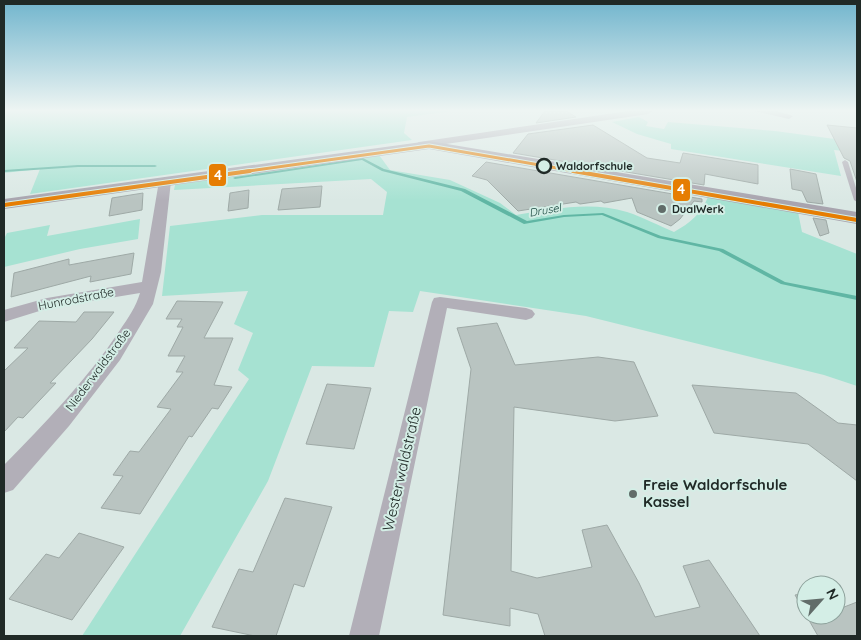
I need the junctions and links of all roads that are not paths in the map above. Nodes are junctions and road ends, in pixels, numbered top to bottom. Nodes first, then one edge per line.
1 (447, 141) edge
2 (419, 145) junction
3 (845, 162) dead end
4 (165, 181) junction
5 (857, 200) edge
6 (4, 204) edge
7 (857, 218) edge
8 (150, 286) junction
9 (526, 314) dead end
10 (4, 316) edge
11 (4, 482) edge
12 (364, 636) edge

1 - 2 street
2 - 4 street
2 - 7 street
3 - 5 lane
4 - 6 street
4 - 8 street, Niederwaldstraße
8 - 10 street, Hunrodstraße
8 - 11 street, Niederwaldstraße
9 - 12 street, Westerwaldstraße

